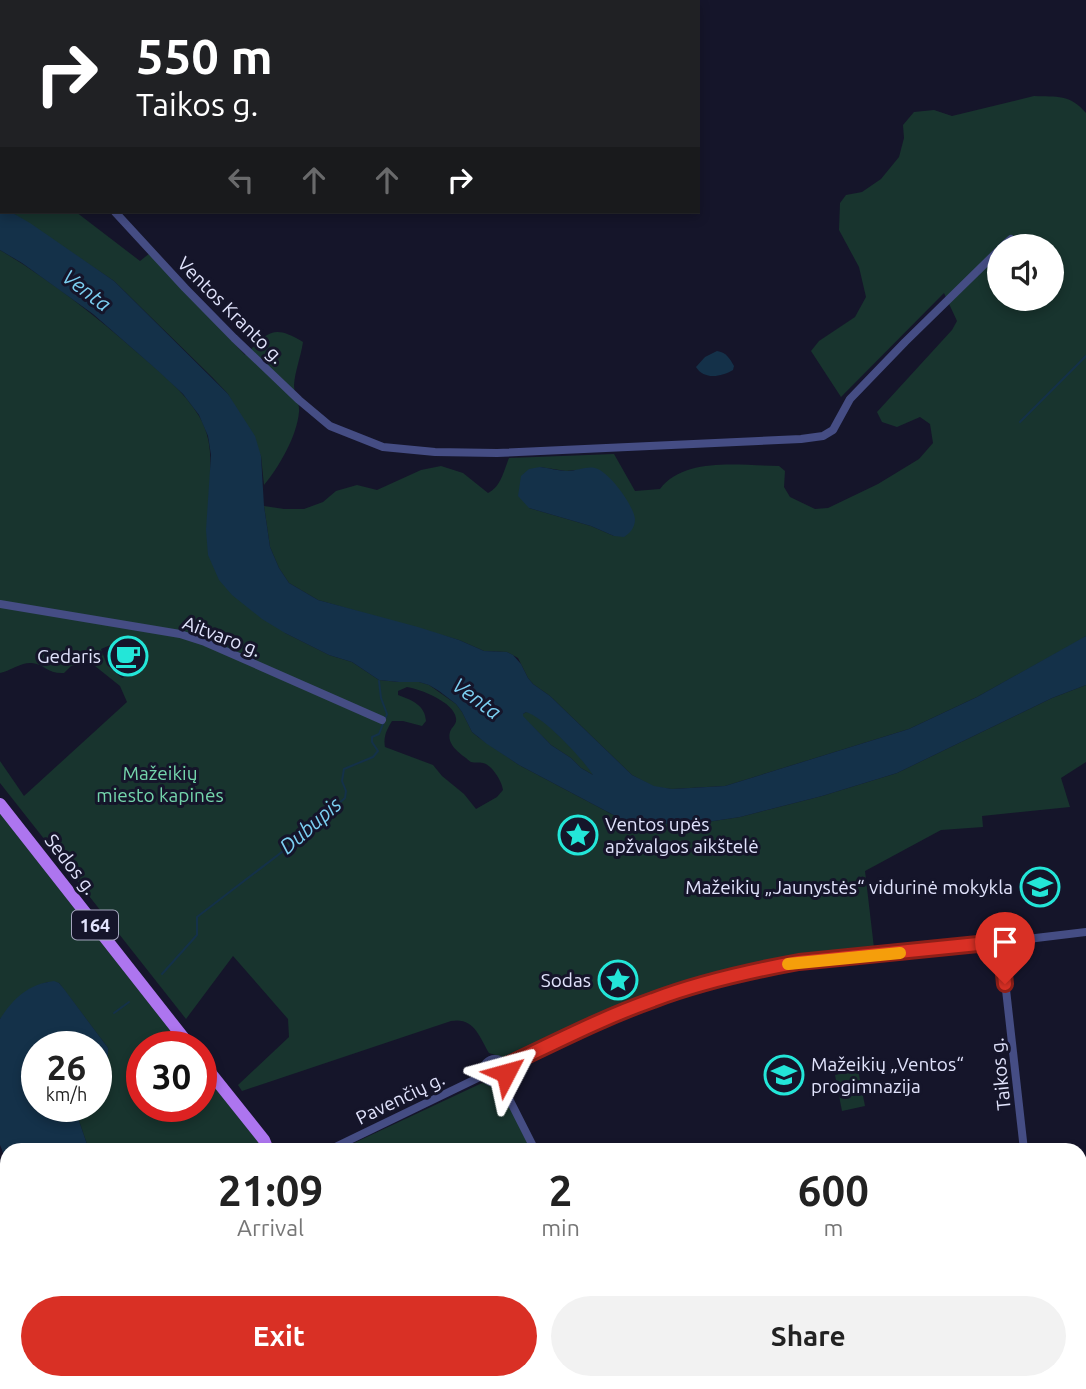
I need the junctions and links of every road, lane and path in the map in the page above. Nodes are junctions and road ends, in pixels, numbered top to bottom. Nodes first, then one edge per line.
1 (118, 214) edge
2 (987, 262) edge
3 (0, 604) edge
4 (382, 720) dead end
5 (0, 804) edge
6 (1086, 932) edge
7 (1011, 941) junction
8 (988, 943) junction
9 (1002, 954) junction
10 (178, 1031) edge
11 (505, 1066) junction
12 (484, 1075) junction
13 (500, 1081) junction
14 (217, 1082) edge
15 (264, 1143) edge
16 (343, 1143) edge
17 (531, 1143) edge
18 (1023, 1143) edge

1 - 2 street, Ventos Kranto g.
3 - 4 street, Aitvaro g.
5 - 10 main road, Sedos g. / 164
6 - 7 street
7 - 8 street
7 - 9 street
8 - 9 street
8 - 11 street
9 - 18 street, Taikos g.
11 - 12 street
11 - 13 street
12 - 13 street
12 - 16 street, Pavenčių g.
13 - 17 street
14 - 15 main road

